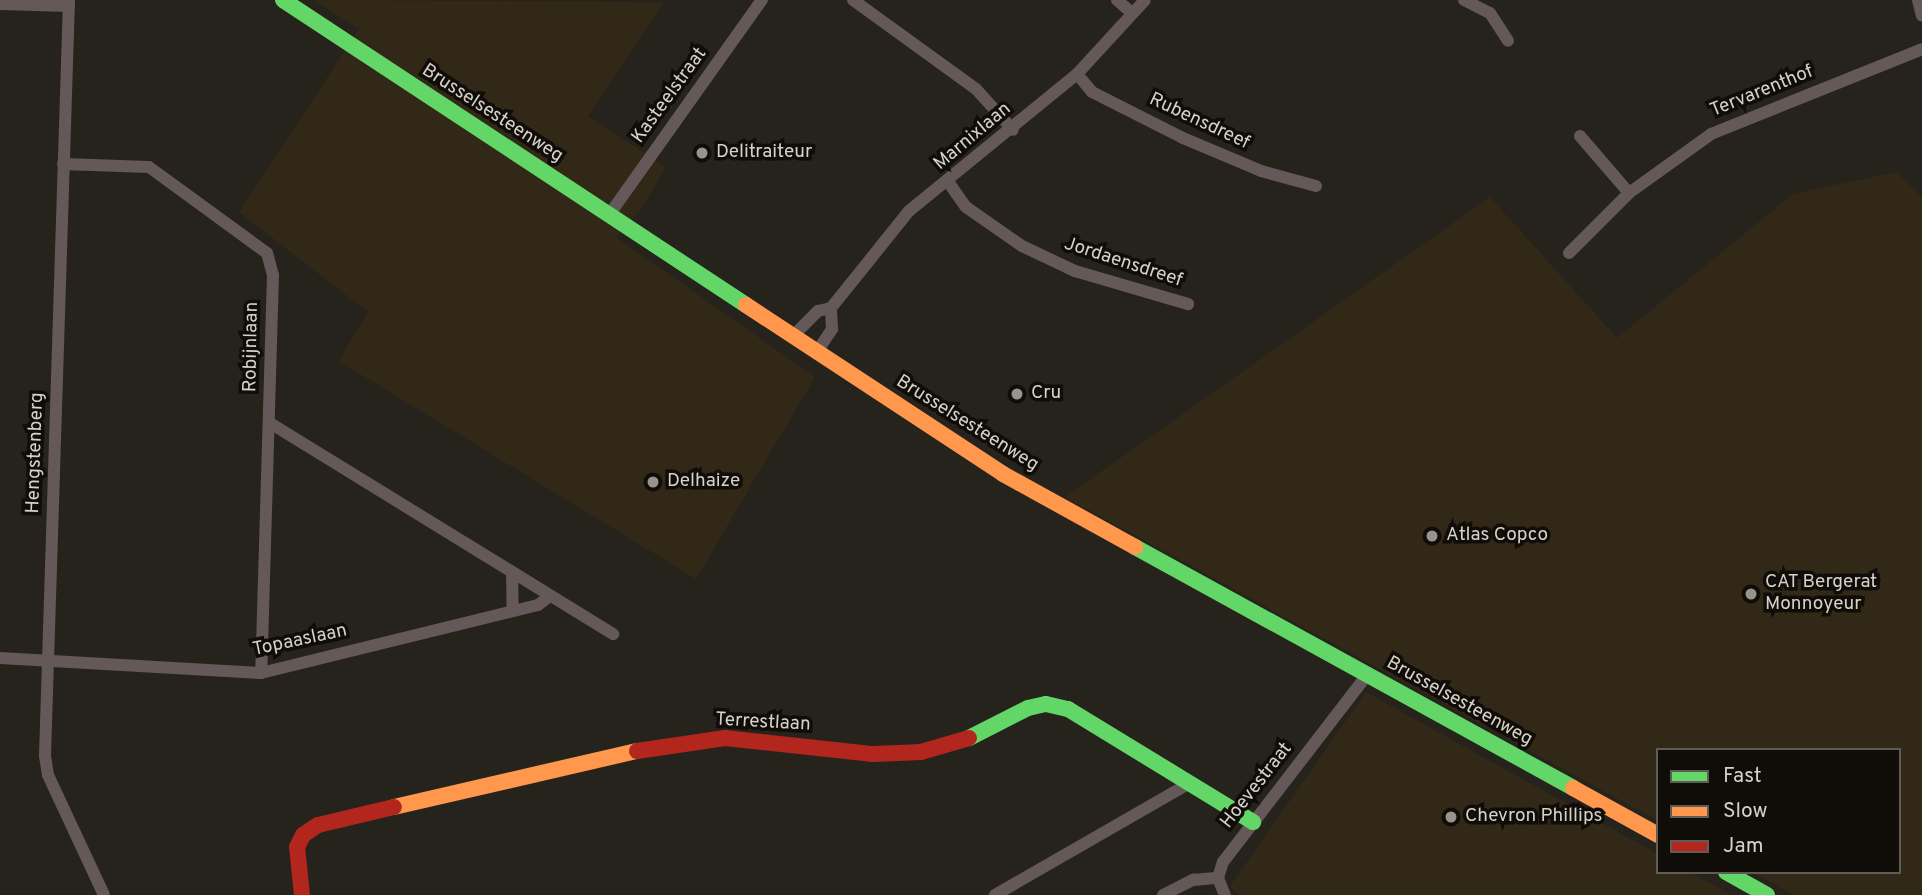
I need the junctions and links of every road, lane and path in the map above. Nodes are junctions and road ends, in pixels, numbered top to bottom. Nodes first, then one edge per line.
1 (283, 0) edge
2 (762, 0) edge
3 (853, 0) edge
4 (1117, 0) edge
5 (1145, 0) edge
6 (1464, 0) edge
7 (1918, 0) edge
8 (69, 3) edge
9 (0, 4) edge
10 (1132, 13) junction
11 (1922, 16) edge
12 (1508, 41) dead end
13 (1922, 49) edge
14 (1077, 74) junction
15 (1013, 130) junction
16 (1580, 136) dead end
17 (64, 164) junction
18 (948, 183) junction
19 (1316, 186) dead end
20 (1629, 193) junction
21 (609, 215) junction
22 (1569, 253) dead end
23 (1188, 304) dead end
24 (831, 308) junction
25 (792, 337) junction
26 (816, 353) junction
27 (270, 423) junction
28 (512, 572) junction
29 (550, 596) junction
30 (513, 611) junction
31 (613, 634) dead end
32 (0, 658) edge
33 (49, 664) junction
34 (261, 673) junction
35 (1367, 675) junction
36 (1190, 783) junction
37 (1253, 822) junction
38 (1656, 834) edge
39 (1730, 874) edge
40 (1218, 878) junction
41 (104, 895) edge
42 (302, 895) edge
43 (995, 895) edge
44 (1163, 895) edge
45 (1225, 895) edge
46 (1768, 895) edge

1 - 21 main road, Brusselsesteenweg
2 - 21 street, Kasteelstraat
3 - 15 street
4 - 10 street
5 - 10 street, Marnixlaan
6 - 12 street
7 - 11 street
8 - 9 street
8 - 17 street, Hengstenberg
10 - 14 street, Marnixlaan
13 - 20 street, Tervarenthof
14 - 15 street, Marnixlaan
14 - 19 street, Rubensdreef
15 - 18 street, Marnixlaan
16 - 20 street
17 - 27 street, Robijnlaan
17 - 33 street, Hengstenberg
18 - 23 street, Jordaensdreef
18 - 24 street, Marnixlaan
20 - 22 street, Tervarenthof
21 - 25 main road, Brusselsesteenweg
24 - 25 street, Marnixlaan
24 - 26 street, Marnixlaan
25 - 26 main road, Brusselsesteenweg
26 - 35 main road, Brusselsesteenweg
27 - 28 street
27 - 34 street, Robijnlaan
28 - 29 street
28 - 30 street
29 - 30 street, Topaaslaan
29 - 31 street
30 - 34 street, Topaaslaan
32 - 33 street, Topaaslaan
33 - 34 street, Topaaslaan
33 - 41 street, Hengstenberg
35 - 37 street, Hoevestraat
35 - 38 main road, Brusselsesteenweg
36 - 37 main road, Terrestlaan
36 - 42 main road, Terrestlaan
36 - 43 street
37 - 40 street, Hoevestraat
39 - 46 main road
40 - 44 street
40 - 45 street

